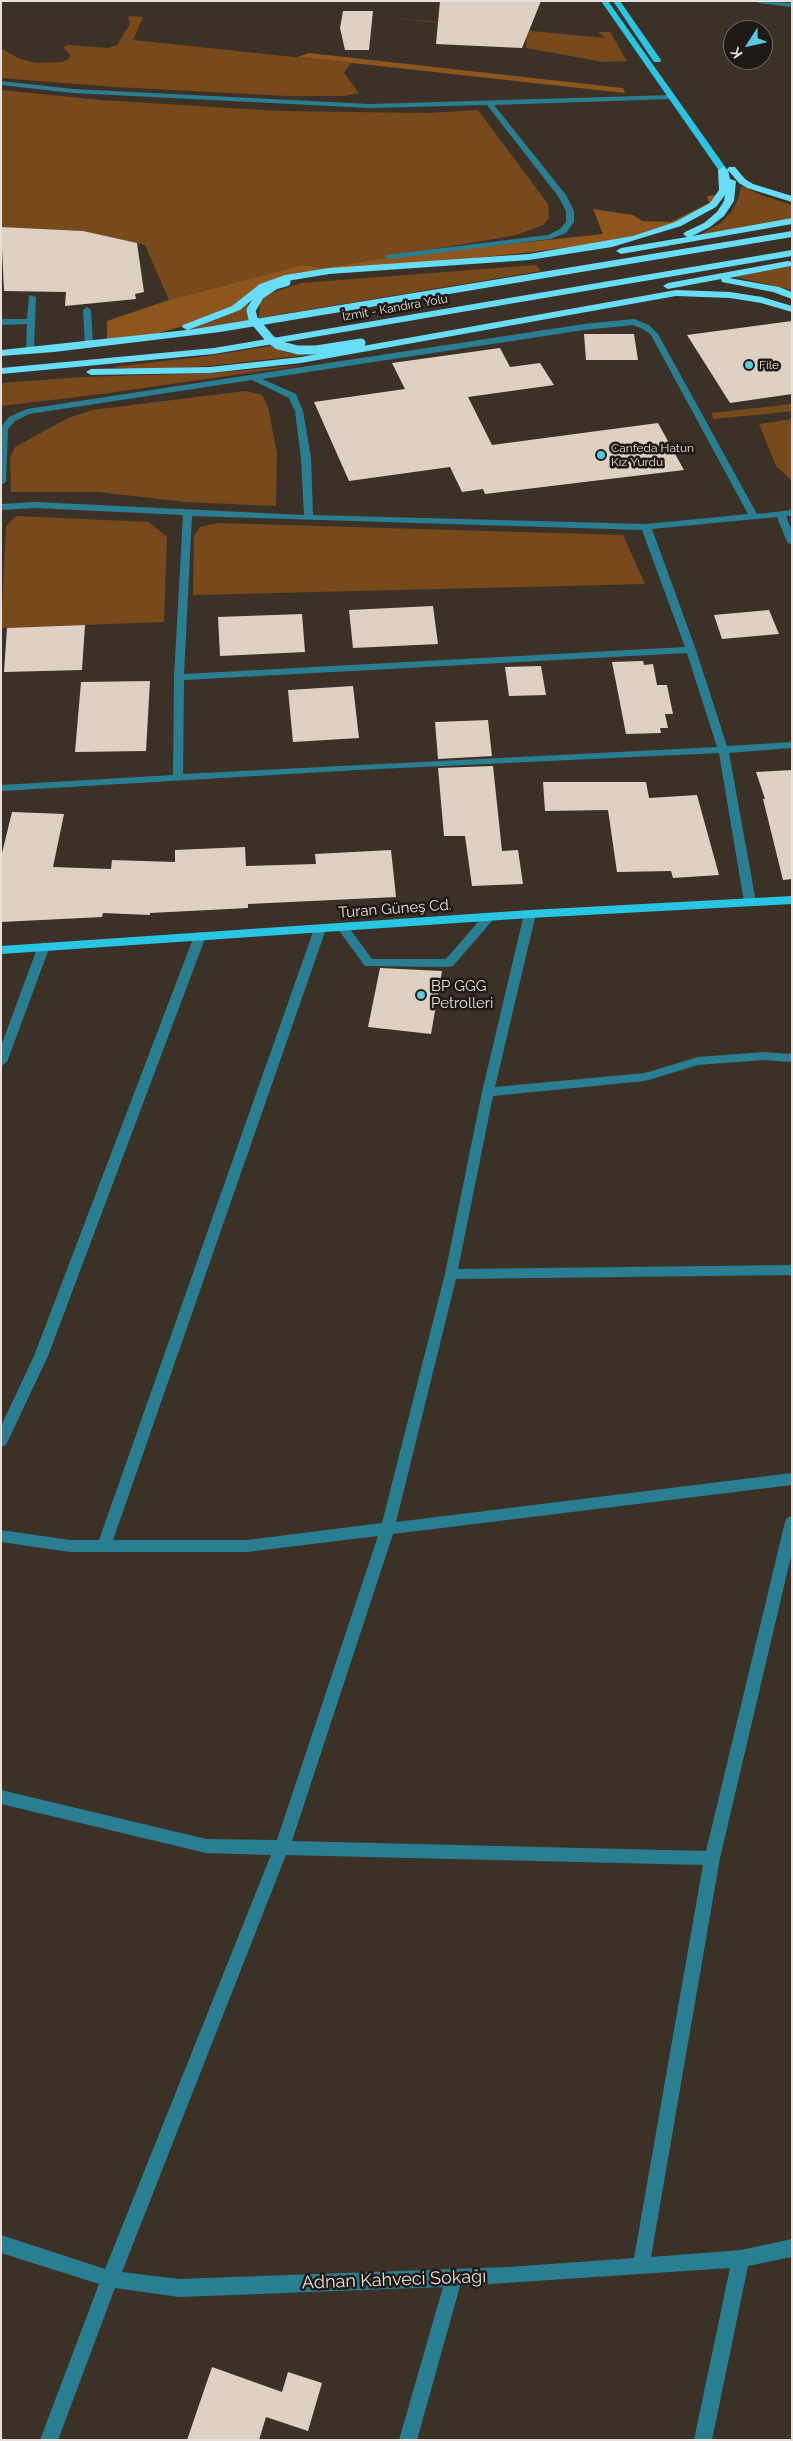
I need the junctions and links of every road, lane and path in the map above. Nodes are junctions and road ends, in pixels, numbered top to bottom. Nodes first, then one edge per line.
1 (604, 1) edge
2 (616, 1) edge
3 (760, 1) edge
4 (792, 5) edge
5 (660, 65) dead end
6 (666, 73) dead end
7 (1, 83) edge
8 (672, 97) junction
9 (489, 104) junction
10 (728, 169) junction
11 (792, 193) edge
12 (792, 199) edge
13 (792, 221) edge
14 (792, 234) edge
15 (664, 244) junction
16 (792, 253) edge
17 (389, 257) dead end
18 (792, 263) edge
19 (711, 278) junction
20 (792, 296) edge
21 (32, 297) dead end
22 (792, 309) edge
23 (87, 310) dead end
24 (31, 321) junction
25 (1, 322) edge
26 (151, 338) junction
27 (89, 345) junction
28 (30, 351) junction
29 (1, 353) edge
30 (25, 369) junction
31 (1, 371) edge
32 (254, 378) junction
33 (1, 482) edge
34 (1, 507) edge
35 (188, 512) junction
36 (792, 513) edge
37 (780, 514) junction
38 (754, 517) junction
39 (310, 518) junction
40 (646, 527) junction
41 (792, 542) edge
42 (691, 650) junction
43 (180, 677) junction
44 (792, 745) edge
45 (723, 749) junction
46 (178, 778) junction
47 (1, 788) edge
48 (792, 900) edge
49 (750, 902) junction
50 (530, 914) junction
51 (488, 918) junction
52 (343, 928) junction
53 (320, 929) junction
54 (200, 936) junction
55 (44, 946) junction
56 (1, 950) edge
57 (792, 1058) edge
58 (1, 1062) edge
59 (488, 1092) junction
60 (792, 1270) edge
61 (451, 1274) junction
62 (1, 1441) edge
63 (792, 1479) edge
64 (792, 1522) edge
65 (388, 1528) junction
66 (1, 1536) edge
67 (104, 1546) junction
68 (1, 1797) edge
69 (282, 1847) junction
70 (712, 1858) junction
71 (1, 2244) edge
72 (792, 2248) edge
73 (741, 2259) junction
74 (641, 2266) junction
75 (454, 2278) junction
76 (110, 2279) junction
77 (49, 2440) edge
78 (408, 2440) edge
79 (703, 2440) edge

1 - 8 main road
2 - 5 main road
3 - 4 street
6 - 10 main road
7 - 9 street
8 - 9 street
8 - 10 main road
9 - 17 street
10 - 11 highway
10 - 12 highway
10 - 15 highway
10 - 26 highway
13 - 15 highway
14 - 26 highway, İzmit - Kandıra Yolu
15 - 19 highway, bridge
16 - 30 highway, İzmit - Kandıra Yolu
18 - 19 highway
19 - 20 highway
21 - 24 street
22 - 30 highway
23 - 27 street
24 - 25 street
24 - 28 street
26 - 27 highway, İzmit - Kandıra Yolu
27 - 28 highway, İzmit - Kandıra Yolu
28 - 29 highway, İzmit - Kandıra Yolu
30 - 31 highway, İzmit - Kandıra Yolu
32 - 33 street
32 - 38 street
32 - 39 street
34 - 35 street
35 - 39 street
35 - 43 street
36 - 37 street
37 - 38 street
37 - 41 street
38 - 40 street
39 - 40 street
40 - 42 street
42 - 43 street
42 - 45 street
43 - 46 street
44 - 45 street
45 - 46 street
45 - 49 street
46 - 47 street
48 - 49 main road, Turan Güneş Cd.
49 - 50 main road, Turan Güneş Cd.
50 - 51 main road, Turan Güneş Cd.
50 - 59 street
51 - 52 main road, Turan Güneş Cd.
51 - 52 street
52 - 53 main road, Turan Güneş Cd.
53 - 54 main road, Turan Güneş Cd.
53 - 67 street
54 - 55 main road, Turan Güneş Cd.
54 - 62 street
55 - 56 main road, Turan Güneş Cd.
55 - 58 street
57 - 59 street
59 - 61 street
60 - 61 street
61 - 65 street
63 - 65 street
64 - 70 street
65 - 67 street
65 - 69 street
66 - 67 street
68 - 69 street
69 - 70 street
69 - 76 street
70 - 74 street
71 - 76 street, Adnan Kahveci Sokağı
72 - 73 street, Adnan Kahveci Sokağı
73 - 74 street, Adnan Kahveci Sokağı
73 - 79 street
74 - 75 street, Adnan Kahveci Sokağı
75 - 76 street, Adnan Kahveci Sokağı
75 - 78 street
76 - 77 street

